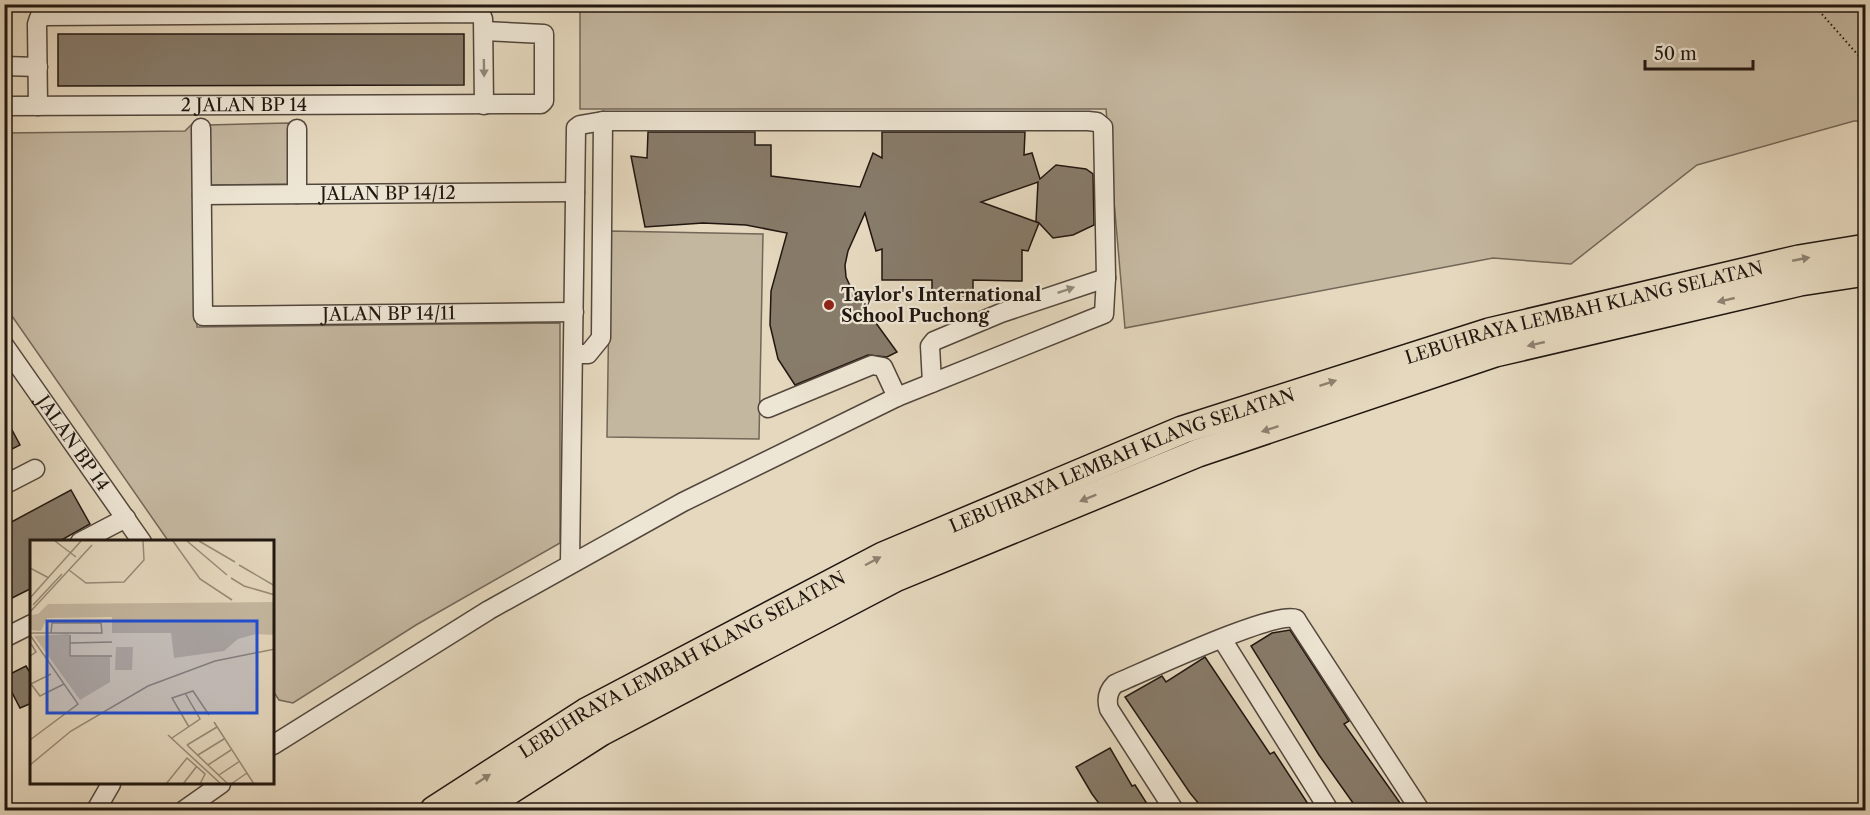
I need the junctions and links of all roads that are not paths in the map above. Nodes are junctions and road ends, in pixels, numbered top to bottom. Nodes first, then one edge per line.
1 (484, 31) junction
2 (4, 66) edge
3 (38, 67) junction
4 (484, 105) junction
5 (4, 106) edge
6 (38, 106) junction
7 (603, 121) junction
8 (201, 128) dead end
9 (297, 129) dead end
10 (575, 192) junction
11 (297, 194) junction
12 (202, 195) junction
13 (1866, 248) edge
14 (1866, 272) edge
15 (1106, 278) junction
16 (574, 312) junction
17 (4, 345) edge
18 (575, 354) junction
19 (932, 382) junction
20 (897, 397) junction
21 (768, 408) dead end
22 (35, 469) dead end
23 (4, 485) edge
24 (126, 518) junction
25 (84, 540) edge
26 (141, 540) edge
27 (570, 562) junction
28 (30, 625) edge
29 (4, 638) edge
30 (1222, 639) junction
31 (275, 741) edge
32 (110, 785) edge
33 (218, 785) edge
34 (96, 810) edge
35 (184, 810) edge
36 (434, 810) edge
37 (479, 810) edge
38 (1174, 810) edge
39 (1329, 810) edge
40 (1420, 810) edge

1 - 3 street
1 -> 4 street
1 - 4 street, 2 JALAN BP 14
2 - 3 street
3 - 6 street
4 - 6 street, 2 JALAN BP 14
5 - 6 street, 2 JALAN BP 14
7 - 10 street
7 - 15 street
7 - 18 street
8 - 12 street
9 - 11 street
10 - 11 street, JALAN BP 14/12
10 - 16 street
11 - 12 street, JALAN BP 14/12
12 - 16 street, JALAN BP 14/11
36 -> 13 highway, LEBUHRAYA LEMBAH KLANG SELATAN
14 -> 37 highway, LEBUHRAYA LEMBAH KLANG SELATAN
15 - 19 street
19 -> 15 street
16 - 18 street
17 - 24 street, JALAN BP 14
18 - 27 street
19 - 20 street
20 - 21 street
20 - 27 street
22 - 23 street
24 - 25 street
24 - 26 street, JALAN BP 14
27 - 31 street
28 - 29 street
30 - 38 street
30 - 39 street
30 - 40 street
32 - 34 street
33 - 35 street

